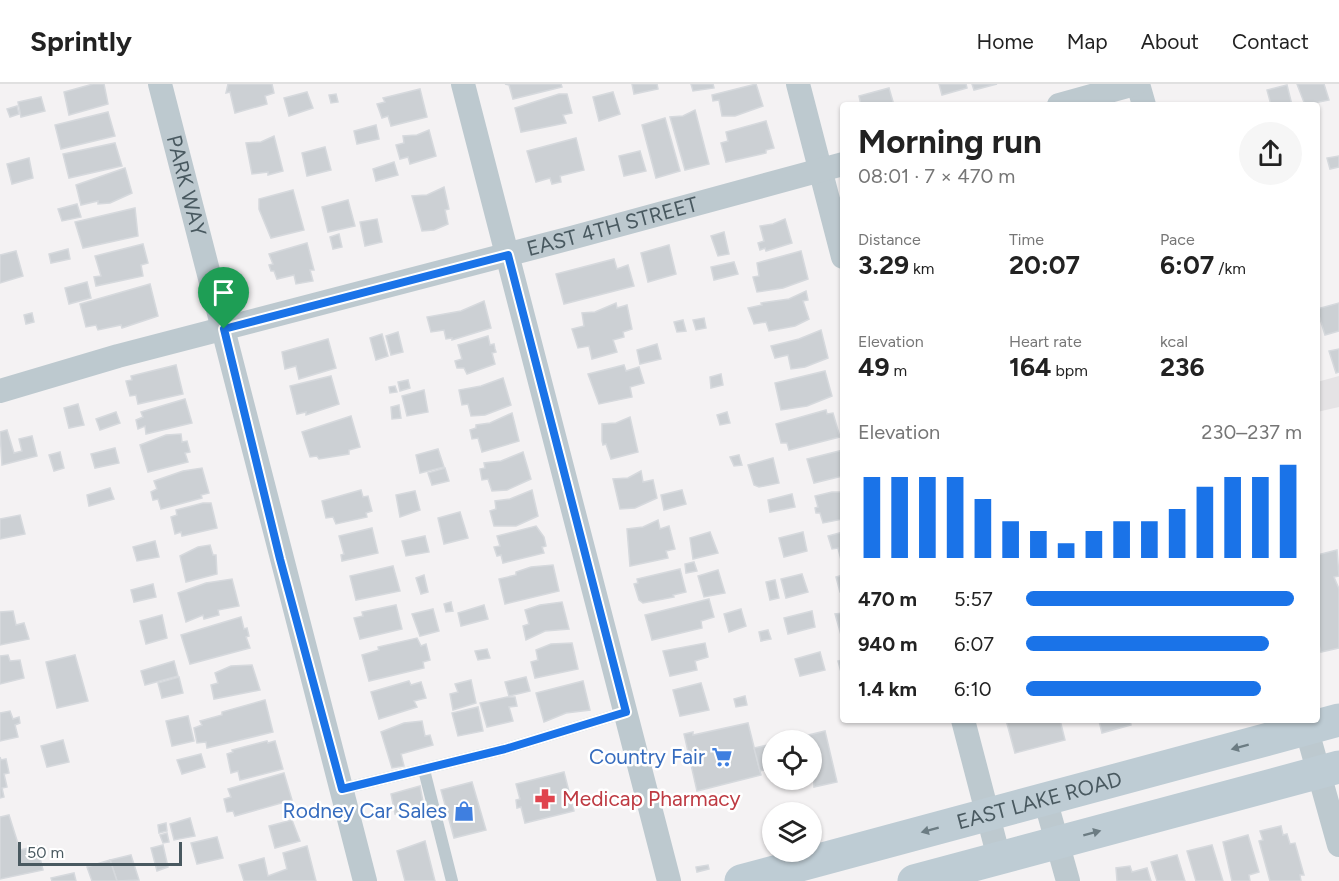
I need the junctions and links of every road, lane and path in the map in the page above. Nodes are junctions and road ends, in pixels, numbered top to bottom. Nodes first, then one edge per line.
1 (160, 84) edge
2 (463, 84) edge
3 (798, 84) edge
4 (1137, 84) edge
5 (1070, 102) edge
6 (1143, 102) edge
7 (832, 167) edge
8 (840, 232) edge
9 (508, 255) junction
10 (224, 329) junction
11 (0, 391) edge
12 (626, 712) junction
13 (1339, 720) edge
14 (964, 723) edge
15 (1320, 723) edge
16 (1306, 725) edge
17 (424, 770) junction
18 (1328, 770) edge
19 (342, 789) junction
20 (1045, 799) junction
21 (988, 815) junction
22 (1057, 843) junction
23 (1339, 845) edge
24 (999, 858) junction
25 (365, 881) edge
26 (452, 881) edge
27 (669, 881) edge
28 (741, 881) edge
29 (914, 881) edge
30 (1068, 881) edge

1 - 10 street, PARK WAY
2 - 9 street
3 - 7 street
4 - 5 street
4 - 6 street
7 - 8 street
7 - 9 street, EAST 4TH STREET
9 - 10 street, EAST 4TH STREET
9 - 12 street
10 - 11 street, EAST 4TH STREET
10 - 19 street, PARK WAY
12 - 17 lane
12 - 27 street
13 - 15 main road, EAST LAKE ROAD
14 - 21 street
16 - 18 street
16 -> 20 main road, EAST LAKE ROAD
17 - 19 lane
17 - 26 lane
22 -> 18 main road
18 - 23 street
19 - 25 street, PARK WAY
20 - 21 main road, EAST LAKE ROAD
20 - 22 street
21 - 24 street
21 -> 28 main road, EAST LAKE ROAD
22 - 24 main road
22 - 30 street
24 - 29 main road

